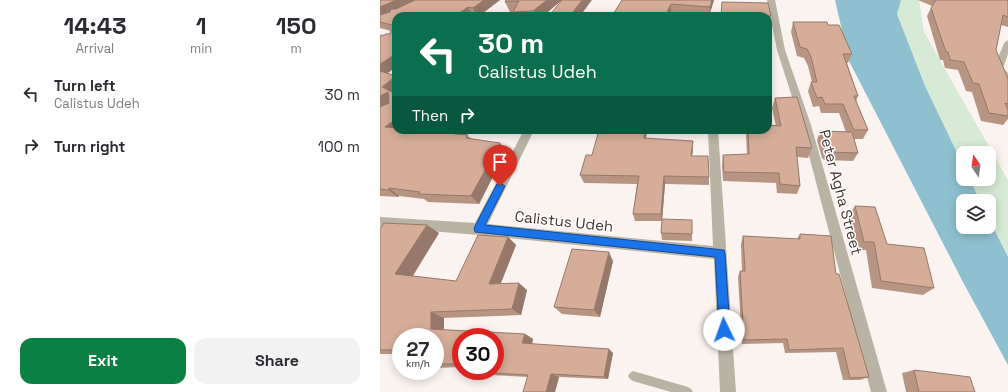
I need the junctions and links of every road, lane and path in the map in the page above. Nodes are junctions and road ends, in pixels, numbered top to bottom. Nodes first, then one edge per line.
1 (771, 0) edge
2 (380, 36) edge
3 (392, 39) edge
4 (1008, 43) edge
5 (1008, 76) edge
6 (528, 134) edge
7 (713, 134) edge
8 (380, 222) edge
9 (479, 229) junction
10 (720, 253) junction
11 (633, 376) dead end
12 (688, 392) edge
13 (728, 392) edge
14 (879, 392) edge

1 - 14 street, Peter Agha Street
2 - 3 street
4 - 5 street
6 - 9 street
7 - 10 street
8 - 9 street, Calistus Udeh
9 - 10 street, Calistus Udeh
10 - 13 street
11 - 12 lane

